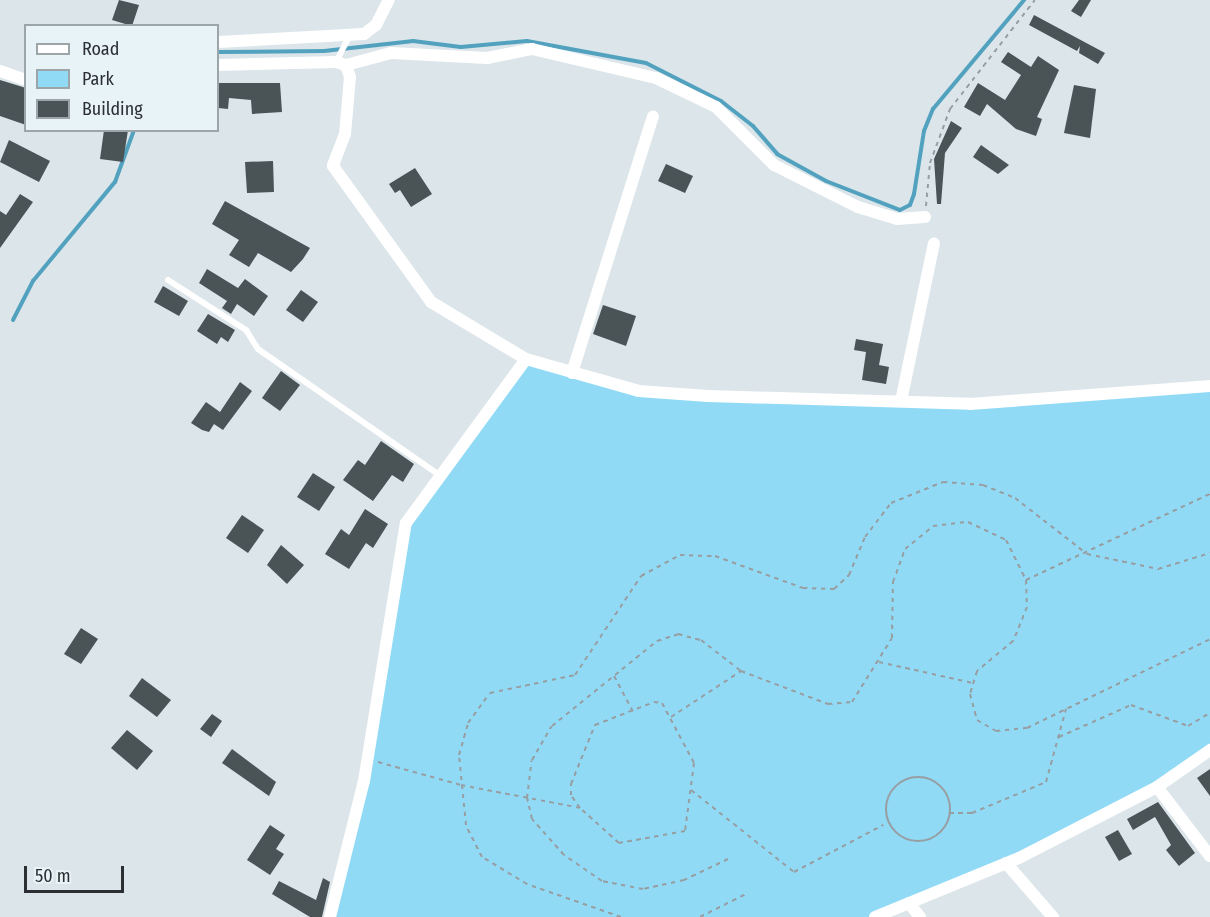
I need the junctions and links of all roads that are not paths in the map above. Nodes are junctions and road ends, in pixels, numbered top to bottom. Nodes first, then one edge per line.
1 (389, 0) edge
2 (350, 35) junction
3 (219, 42) edge
4 (341, 64) junction
5 (219, 65) edge
6 (0, 71) edge
7 (24, 79) edge
8 (653, 116) dead end
9 (925, 217) road end
10 (934, 243) dead end
11 (168, 280) dead end
12 (526, 359) junction
13 (572, 373) junction
14 (1210, 386) edge
15 (901, 401) junction
16 (438, 474) junction
17 (1210, 750) edge
18 (1157, 787) junction
19 (1210, 856) edge
20 (1006, 863) junction
21 (909, 903) junction
22 (330, 917) edge
23 (875, 917) edge
24 (920, 917) edge
25 (1053, 917) edge

1 - 2 street
2 - 3 street
2 - 4 lane
4 - 5 street
4 - 9 street
4 - 12 street
6 - 7 street
8 - 13 street
10 - 15 street
11 - 16 lane
12 - 13 street
12 - 16 street
13 - 15 street
14 - 15 street
16 - 22 street
17 - 18 street
18 - 19 street
18 - 20 street
20 - 21 street
20 - 25 street
21 - 23 street
21 - 24 street

